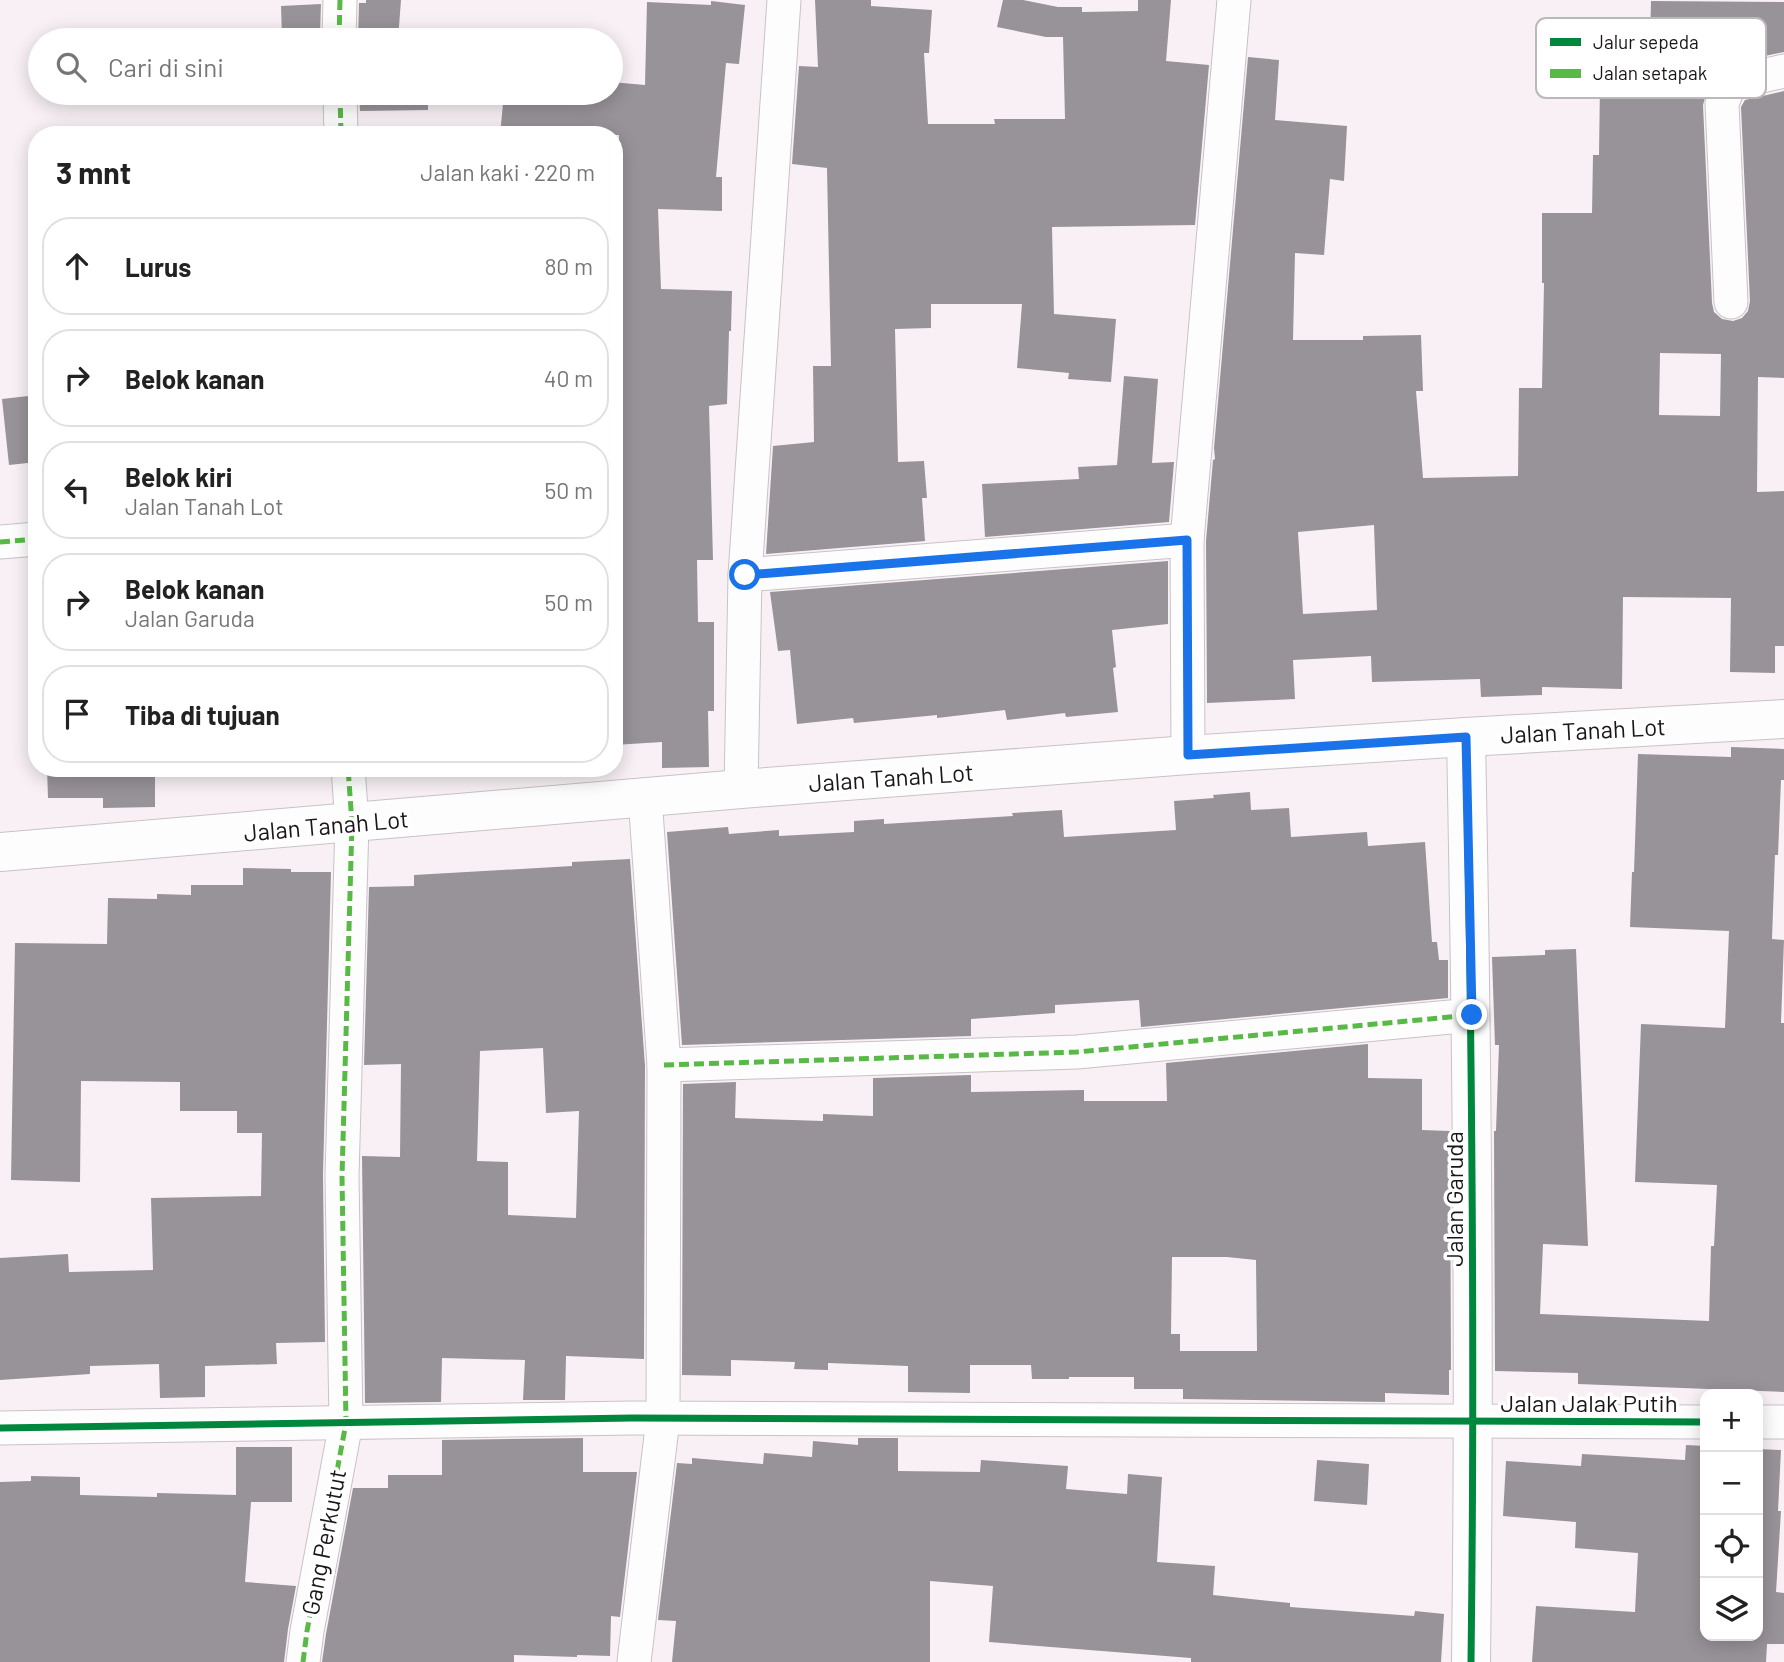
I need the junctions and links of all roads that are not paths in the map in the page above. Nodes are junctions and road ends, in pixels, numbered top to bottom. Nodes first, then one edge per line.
1 (340, 0) edge
2 (784, 0) edge
3 (1234, 0) edge
4 (340, 28) edge
5 (1784, 71) edge
6 (1766, 75) edge
7 (1724, 98) edge
8 (340, 105) edge
9 (341, 126) edge
10 (1731, 302) dead end
11 (28, 540) edge
12 (1187, 540) junction
13 (0, 542) edge
14 (745, 575) junction
15 (1784, 719) edge
16 (1466, 737) junction
17 (1188, 755) junction
18 (349, 777) edge
19 (741, 789) junction
20 (645, 797) junction
21 (352, 823) junction
22 (0, 852) edge
23 (1472, 1015) junction
24 (664, 1065) junction
25 (663, 1419) junction
26 (1472, 1422) junction
27 (1700, 1422) edge
28 (1763, 1422) edge
29 (1784, 1422) edge
30 (346, 1423) junction
31 (0, 1428) edge
32 (303, 1662) edge
33 (634, 1662) edge
34 (1471, 1662) edge

1 - 4 street
2 - 14 street
3 - 12 street
5 - 6 street
7 - 10 street
8 - 9 street
11 - 13 street
12 - 14 street
12 - 17 street
14 - 19 street
15 - 16 main road, Jalan Tanah Lot
16 - 17 main road, Jalan Tanah Lot
16 - 23 main road, Jalan Garuda
17 - 19 main road, Jalan Tanah Lot
18 - 21 street, Gang Perkutut
19 - 20 main road, Jalan Tanah Lot
20 - 21 main road, Jalan Tanah Lot
20 - 24 street
21 - 22 main road, Jalan Tanah Lot
21 - 30 street, Gang Perkutut
23 - 24 street
23 - 26 main road, Jalan Garuda
24 - 25 street
25 - 26 street, Jalan Jalak Putih
25 - 30 street, Jalan Jalak Putih
25 - 33 street
26 - 27 street, Jalan Jalak Putih
26 - 34 main road, Jalan Garuda
28 - 29 street
30 - 31 street, Jalan Jalak Putih
30 - 32 street, Gang Perkutut

